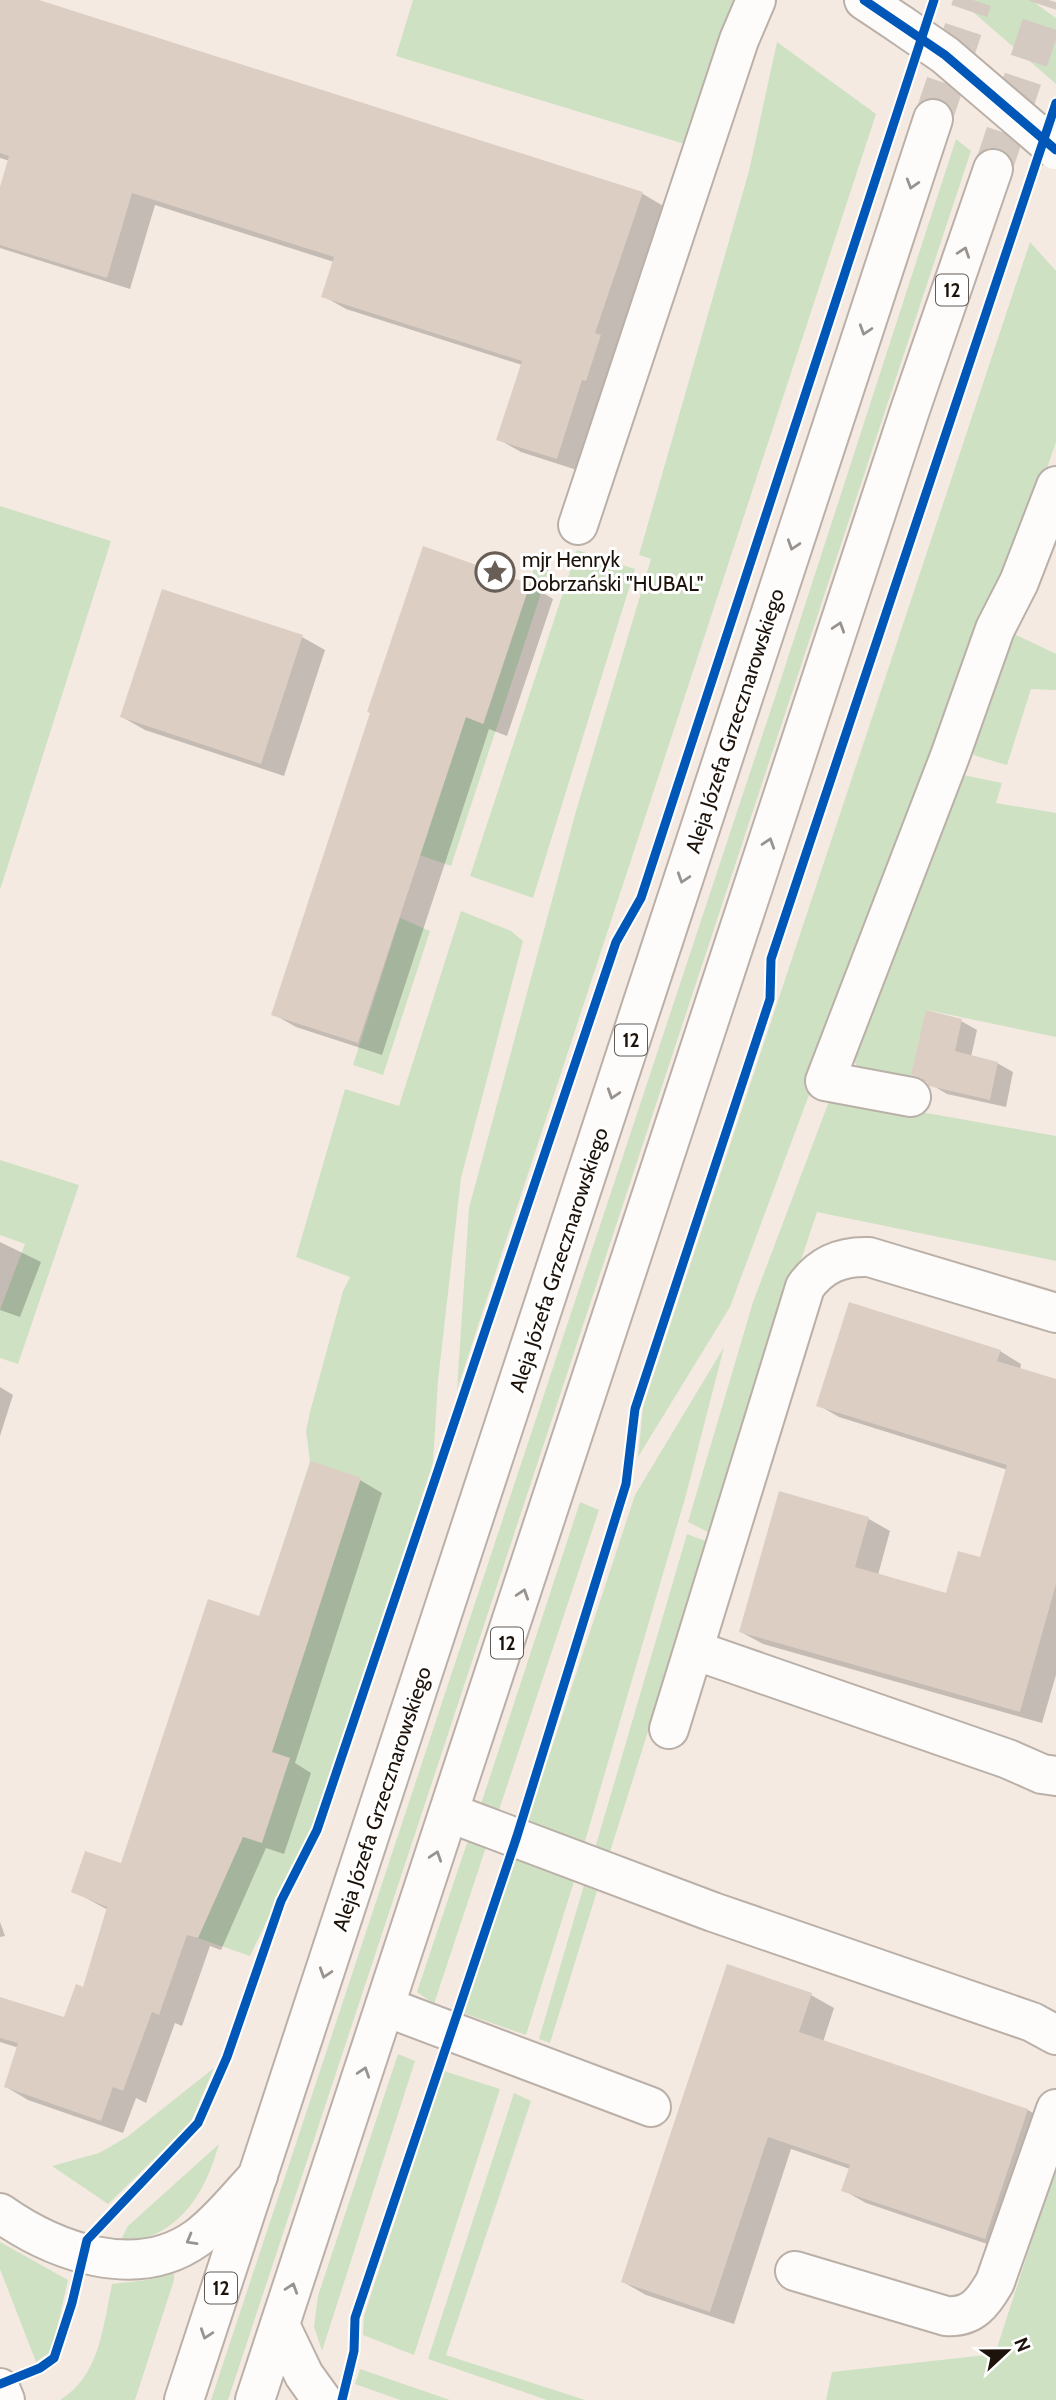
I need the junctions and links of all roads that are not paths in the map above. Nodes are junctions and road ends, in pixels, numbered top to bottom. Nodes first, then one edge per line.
1 (756, 0) edge
2 (864, 0) edge
3 (933, 119) tunnel mouth
4 (1056, 150) edge
5 (993, 169) tunnel mouth
6 (1056, 486) edge
7 (578, 525) dead end
8 (911, 1097) dead end
9 (1056, 1313) edge
10 (694, 1650) junction
11 (669, 1729) dead end
12 (1056, 1776) edge
13 (450, 1813) junction
14 (386, 2007) junction
15 (1056, 2035) edge
16 (651, 2106) dead end
17 (1056, 2109) edge
18 (258, 2176) junction
19 (0, 2213) edge
20 (795, 2271) dead end
21 (280, 2325) junction
22 (0, 2388) edge
23 (5, 2400) edge
24 (184, 2400) edge
25 (255, 2400) edge
26 (320, 2400) edge

1 - 7 main road
2 - 4 main road, bridge
3 -> 18 main road, Aleja Józefa Grzecznarowskiego / 12
13 -> 5 main road, 12
6 - 8 main road
9 - 10 main road
10 - 11 main road
10 - 12 main road
14 -> 13 main road, 12
13 - 15 main road
14 - 16 main road
21 -> 14 main road, 12
17 - 20 main road
18 -> 19 main road
18 -> 24 main road, Aleja Józefa Grzecznarowskiego / 12
21 - 25 main road, 12
21 - 26 main road
22 - 23 main road

